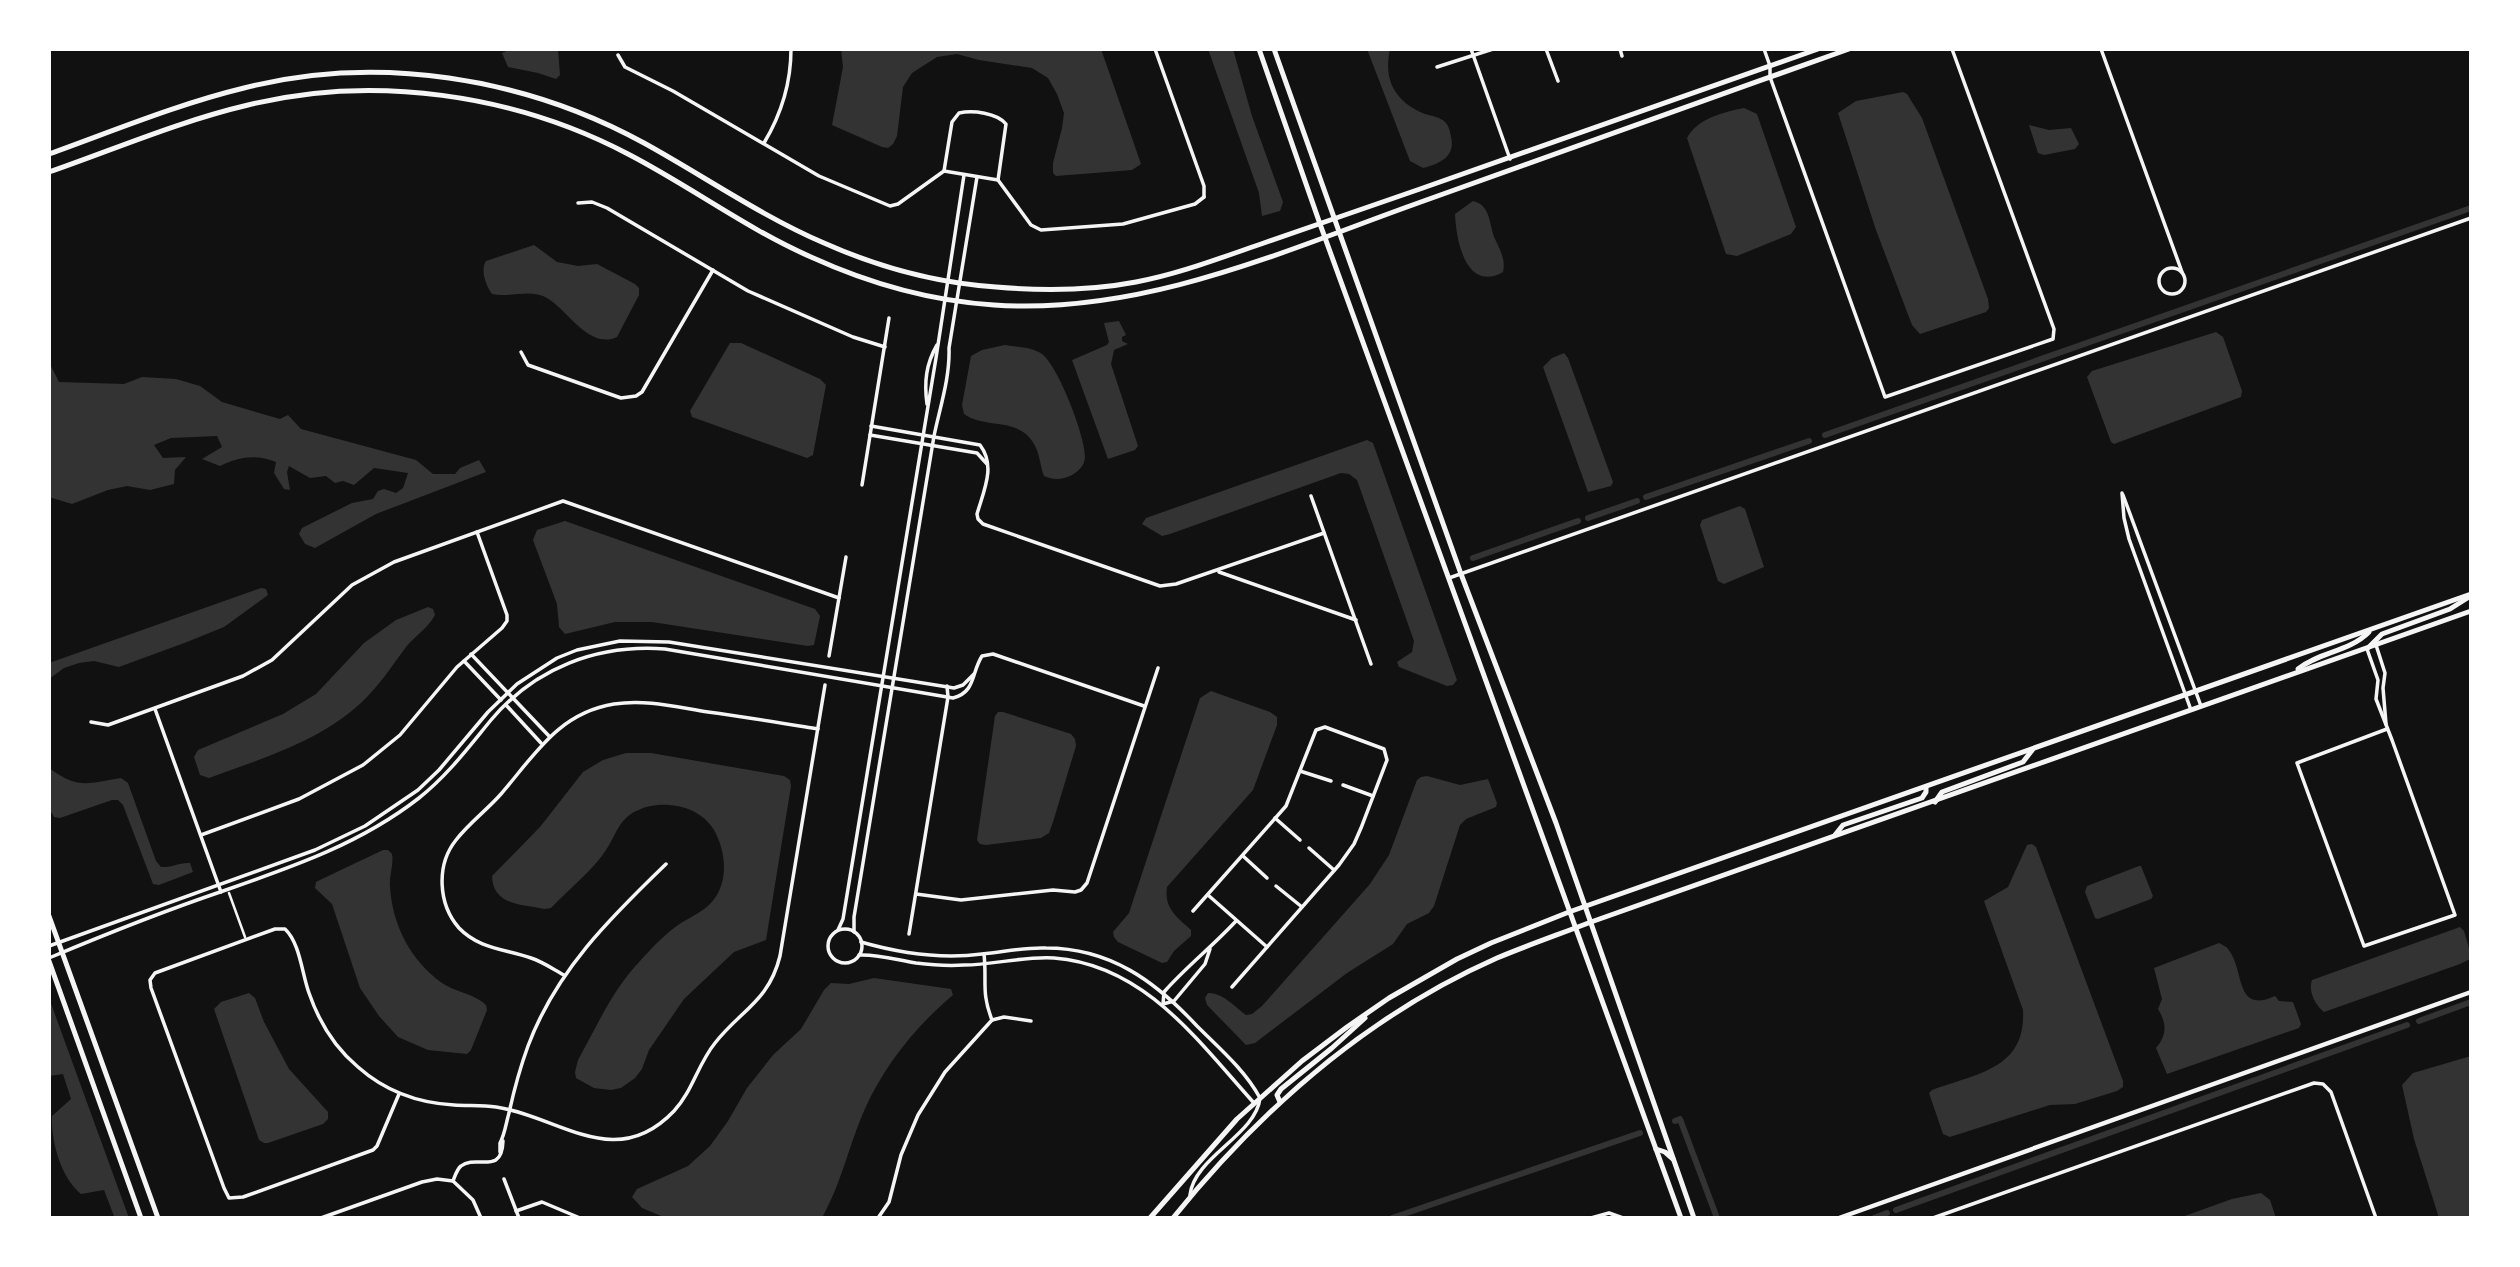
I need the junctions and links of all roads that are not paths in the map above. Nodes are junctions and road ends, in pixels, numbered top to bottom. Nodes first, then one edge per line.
1 (791, 49) edge
2 (1156, 49) edge
3 (1259, 49) edge
4 (1274, 49) edge
5 (1471, 49) edge
6 (1493, 49) edge
7 (1546, 49) edge
8 (1620, 49) edge
9 (1764, 49) edge
10 (1818, 49) edge
11 (1849, 49) edge
12 (1952, 49) edge
13 (2101, 49) edge
14 (618, 55) dead end
15 (1474, 56) junction
16 (1622, 56) dead end
17 (1770, 66) junction
18 (1437, 67) dead end
19 (1770, 77) junction
20 (1558, 82) dead end
21 (764, 144) junction
22 (49, 154) edge
23 (1510, 159) junction
24 (944, 171) junction
25 (49, 172) edge
26 (964, 175) junction
27 (977, 177) junction
28 (998, 180) junction
29 (1204, 197) junction
30 (1209, 199) dead end
31 (578, 203) dead end
32 (2471, 218) edge
33 (1334, 219) junction
34 (1320, 224) junction
35 (1338, 232) junction
36 (1325, 237) junction
37 (713, 270) junction
38 (2182, 272) junction
39 (946, 281) junction
40 (960, 283) junction
41 (944, 298) junction
42 (957, 300) junction
43 (889, 318) dead end
44 (885, 347) junction
45 (521, 352) dead end
46 (1402, 409) junction
47 (1390, 414) junction
48 (871, 426) junction
49 (924, 434) junction
50 (870, 435) junction
51 (933, 436) junction
52 (922, 444) junction
53 (933, 445) junction
54 (989, 467) junction
55 (862, 485) dead end
56 (1311, 496) dead end
57 (477, 532) junction
58 (1324, 533) junction
59 (846, 556) dead end
60 (1217, 571) junction
61 (1461, 574) junction
62 (1449, 578) junction
63 (2471, 595) edge
64 (839, 598) junction
65 (2471, 611) edge
66 (1356, 620) junction
67 (2372, 629) junction
68 (2376, 645) junction
69 (2367, 649) junction
70 (471, 654) junction
71 (829, 656) dead end
72 (464, 661) junction
73 (1371, 664) dead end
74 (1158, 668) dead end
75 (975, 673) junction
76 (2292, 674) junction
77 (883, 677) junction
78 (893, 677) junction
79 (2378, 680) junction
80 (2385, 680) junction
81 (825, 685) dead end
82 (881, 685) junction
83 (947, 686) junction
84 (892, 687) junction
85 (2196, 691) junction
86 (508, 693) junction
87 (2186, 695) junction
88 (948, 697) junction
89 (513, 699) junction
90 (501, 700) junction
91 (506, 705) junction
92 (1144, 706) junction
93 (2201, 706) junction
94 (155, 709) junction
95 (2191, 710) junction
96 (91, 722) dead end
97 (818, 729) junction
98 (2387, 729) junction
99 (549, 736) junction
100 (541, 743) junction
101 (2033, 749) junction
102 (1300, 771) junction
103 (1331, 781) dead end
104 (1343, 785) dead end
105 (1926, 787) junction
106 (1373, 796) junction
107 (1935, 802) junction
108 (1275, 818) junction
109 (201, 835) junction
110 (1833, 838) junction
111 (1300, 840) dead end
112 (1309, 848) dead end
113 (1243, 856) junction
114 (666, 863) dead end
115 (1334, 870) junction
116 (1267, 878) dead end
117 (219, 885) junction
118 (1276, 886) dead end
119 (221, 892) junction
120 (229, 893) dead end
121 (916, 894) junction
122 (1208, 895) junction
123 (1586, 906) junction
124 (1302, 908) junction
125 (1193, 911) dead end
126 (1569, 912) junction
127 (49, 916) edge
128 (1236, 920) junction
129 (1591, 922) junction
130 (1575, 928) junction
131 (838, 930) junction
132 (854, 932) junction
133 (909, 934) dead end
134 (245, 937) dead end
135 (58, 942) junction
136 (861, 942) junction
137 (49, 946) edge
138 (1267, 947) junction
139 (1058, 948) junction
140 (1210, 949) junction
141 (62, 953) junction
142 (984, 954) junction
143 (859, 955) junction
144 (1057, 958) junction
145 (49, 960) edge
146 (985, 964) junction
147 (1183, 971) junction
148 (564, 975) junction
149 (1192, 980) junction
150 (1232, 987) dead end
151 (1164, 992) junction
152 (2471, 992) edge
153 (1174, 1001) junction
154 (1163, 1004) junction
155 (1371, 1010) junction
156 (992, 1020) junction
157 (1031, 1021) dead end
158 (400, 1094) junction
159 (1260, 1098) junction
160 (1280, 1102) junction
161 (1254, 1103) junction
162 (510, 1110) junction
163 (1656, 1149) junction
164 (1674, 1159) junction
165 (504, 1178) dead end
166 (453, 1181) junction
167 (1190, 1197) junction
168 (516, 1211) junction
169 (1621, 1216) edge
170 (141, 1218) edge
171 (158, 1218) edge
172 (321, 1218) edge
173 (481, 1218) edge
174 (519, 1218) edge
175 (580, 1218) edge
176 (878, 1218) edge
177 (1150, 1218) edge
178 (1173, 1218) edge
179 (1591, 1218) edge
180 (1681, 1218) edge
181 (1694, 1218) edge
182 (1839, 1218) edge
183 (1933, 1218) edge
184 (2376, 1218) edge

1 - 21 street
2 - 29 street
3 - 34 main road
4 - 33 main road
5 - 15 street
6 - 15 street
7 - 20 street
8 - 16 street
9 - 17 street
10 - 17 main road
11 - 19 main road
12 - 19 street
13 - 38 street
14 - 21 street
15 - 18 street
15 - 23 street
17 - 19 street
17 - 23 main road
19 - 35 main road
21 - 24 street
22 - 39 main road
23 - 33 main road
24 - 26 street
24 - 28 street
25 - 41 main road
26 - 27 street
26 - 39 street
27 - 28 street
27 - 40 street
28 - 29 street
29 - 30 street
31 - 37 street
32 - 61 street
33 - 34 main road
33 - 35 main road
34 - 36 main road
34 - 40 main road
35 - 36 main road
35 - 46 main road
36 - 42 main road
36 - 47 main road
37 - 44 street
37 - 45 street
38 - 38 street
39 - 40 main road
39 - 41 street
40 - 42 street
41 - 42 main road
41 - 49 street
42 - 51 street
43 - 44 street
44 - 48 street
46 - 47 main road
46 - 61 main road
47 - 62 main road
48 - 49 street
48 - 50 street
49 - 51 street
49 - 52 street
50 - 52 street
50 - 55 street
51 - 53 street
51 - 54 street
52 - 53 street
52 - 77 street
53 - 54 street
53 - 78 street
54 - 60 street
56 - 58 street
57 - 64 street
57 - 70 street
57 - 94 street
58 - 60 street
58 - 66 street
59 - 64 street
60 - 66 street
61 - 62 street
61 - 123 main road
62 - 126 main road
63 - 67 main road
63 - 69 main road
64 - 71 street
65 - 68 main road
66 - 73 street
67 - 76 main road
67 - 85 main road
68 - 69 main road
68 - 80 street
69 - 76 main road
69 - 79 street
70 - 72 street
70 - 86 street
72 - 90 street
72 - 109 street
74 - 92 street
75 - 83 street
75 - 88 street
75 - 92 street
76 - 93 main road
77 - 78 street
77 - 82 street
77 - 86 street
78 - 83 street
78 - 84 street
79 - 80 street
79 - 98 street
80 - 98 street
81 - 97 street
82 - 84 street
82 - 89 street
82 - 131 street
83 - 88 street
84 - 88 street
84 - 132 street
85 - 87 main road
85 - 87 street
85 - 93 street
86 - 89 street
86 - 90 street
87 - 95 street
87 - 101 main road
88 - 121 street
89 - 91 street
89 - 99 street
90 - 91 street
90 - 117 street
91 - 100 street
91 - 119 street
92 - 121 street
93 - 95 main road
94 - 96 street
94 - 109 street
95 - 107 main road
97 - 99 street
97 - 162 street
98 - 98 street
99 - 100 street
100 - 148 street
101 - 105 main road
101 - 107 main road
102 - 103 street
102 - 106 street
102 - 108 street
104 - 106 street
105 - 110 main road
105 - 123 main road
106 - 115 street
107 - 110 main road
108 - 111 street
108 - 113 street
109 - 117 street
110 - 129 main road
112 - 115 street
113 - 116 street
113 - 122 street
114 - 148 street
115 - 124 street
117 - 119 street
117 - 135 street
118 - 124 street
119 - 141 street
120 - 134 street
121 - 133 street
122 - 125 street
122 - 128 street
123 - 126 main road
123 - 129 main road
124 - 138 street
126 - 130 main road
126 - 155 main road
127 - 135 main road
128 - 138 street
128 - 140 street
129 - 130 main road
129 - 164 main road
130 - 160 main road
130 - 163 main road
131 - 132 street
131 - 143 street
132 - 136 street
135 - 137 street
135 - 141 main road
136 - 142 street
136 - 143 street
138 - 150 street
139 - 142 street
139 - 144 street
139 - 151 street
140 - 147 street
140 - 149 street
141 - 145 street
141 - 171 main road
142 - 146 street
143 - 146 street
144 - 146 street
144 - 154 street
145 - 170 main road
146 - 156 street
147 - 149 street
147 - 151 street
148 - 162 street
149 - 153 street
151 - 153 street
151 - 154 street
152 - 182 street
153 - 154 street
153 - 159 street
154 - 161 street
155 - 159 main road
155 - 160 main road
156 - 157 street
156 - 176 street
158 - 158 street
158 - 162 street
159 - 161 main road
159 - 167 street
160 - 167 main road
161 - 177 main road
162 - 166 street
163 - 164 main road
163 - 180 main road
164 - 181 main road
165 - 168 street
166 - 172 street
166 - 173 street
167 - 178 main road
168 - 174 street
168 - 175 street
169 - 179 street
183 - 184 street

